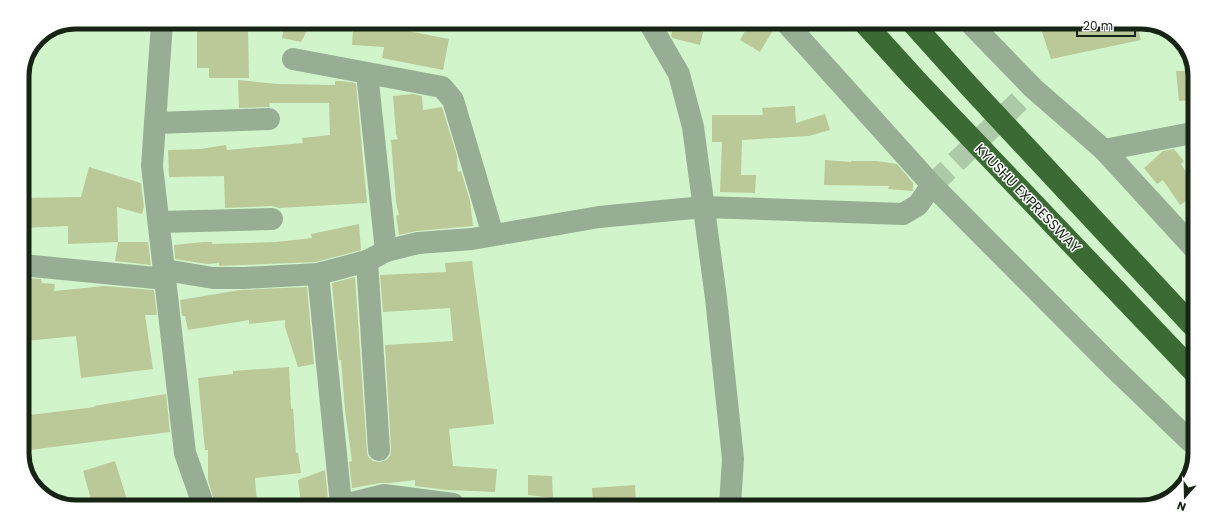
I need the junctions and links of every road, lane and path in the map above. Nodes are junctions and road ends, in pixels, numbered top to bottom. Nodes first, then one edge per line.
1 (162, 29) edge
2 (653, 29) edge
3 (792, 29) edge
4 (870, 29) edge
5 (918, 29) edge
6 (976, 29) edge
7 (293, 58) dead end
8 (367, 73) junction
9 (269, 119) dead end
10 (155, 123) junction
11 (1188, 137) edge
12 (1104, 150) junction
13 (932, 185) junction
14 (704, 207) junction
15 (272, 220) dead end
16 (159, 222) junction
17 (493, 235) junction
18 (1188, 242) edge
19 (386, 251) junction
20 (367, 261) junction
21 (29, 265) edge
22 (318, 274) junction
23 (166, 275) junction
24 (1188, 321) edge
25 (1188, 366) edge
26 (1188, 439) edge
27 (379, 450) dead end
28 (202, 500) edge
29 (341, 500) edge
30 (364, 500) edge
31 (422, 500) edge
32 (730, 500) edge

1 - 10 street
2 - 14 street
3 - 13 street
4 - 25 highway, KYUSHU EXPRESSWAY
5 - 24 highway
6 - 12 street
7 - 8 street
8 - 17 street
8 - 19 street
9 - 10 street
10 - 16 street
11 - 12 street
12 - 18 street
13 - 14 street
13 - 26 street
14 - 17 street
14 - 32 street
15 - 16 street
16 - 23 street
17 - 19 street
19 - 20 street
20 - 22 street
20 - 27 street
21 - 23 street
22 - 23 street
22 - 29 street
23 - 28 street
30 - 31 street

